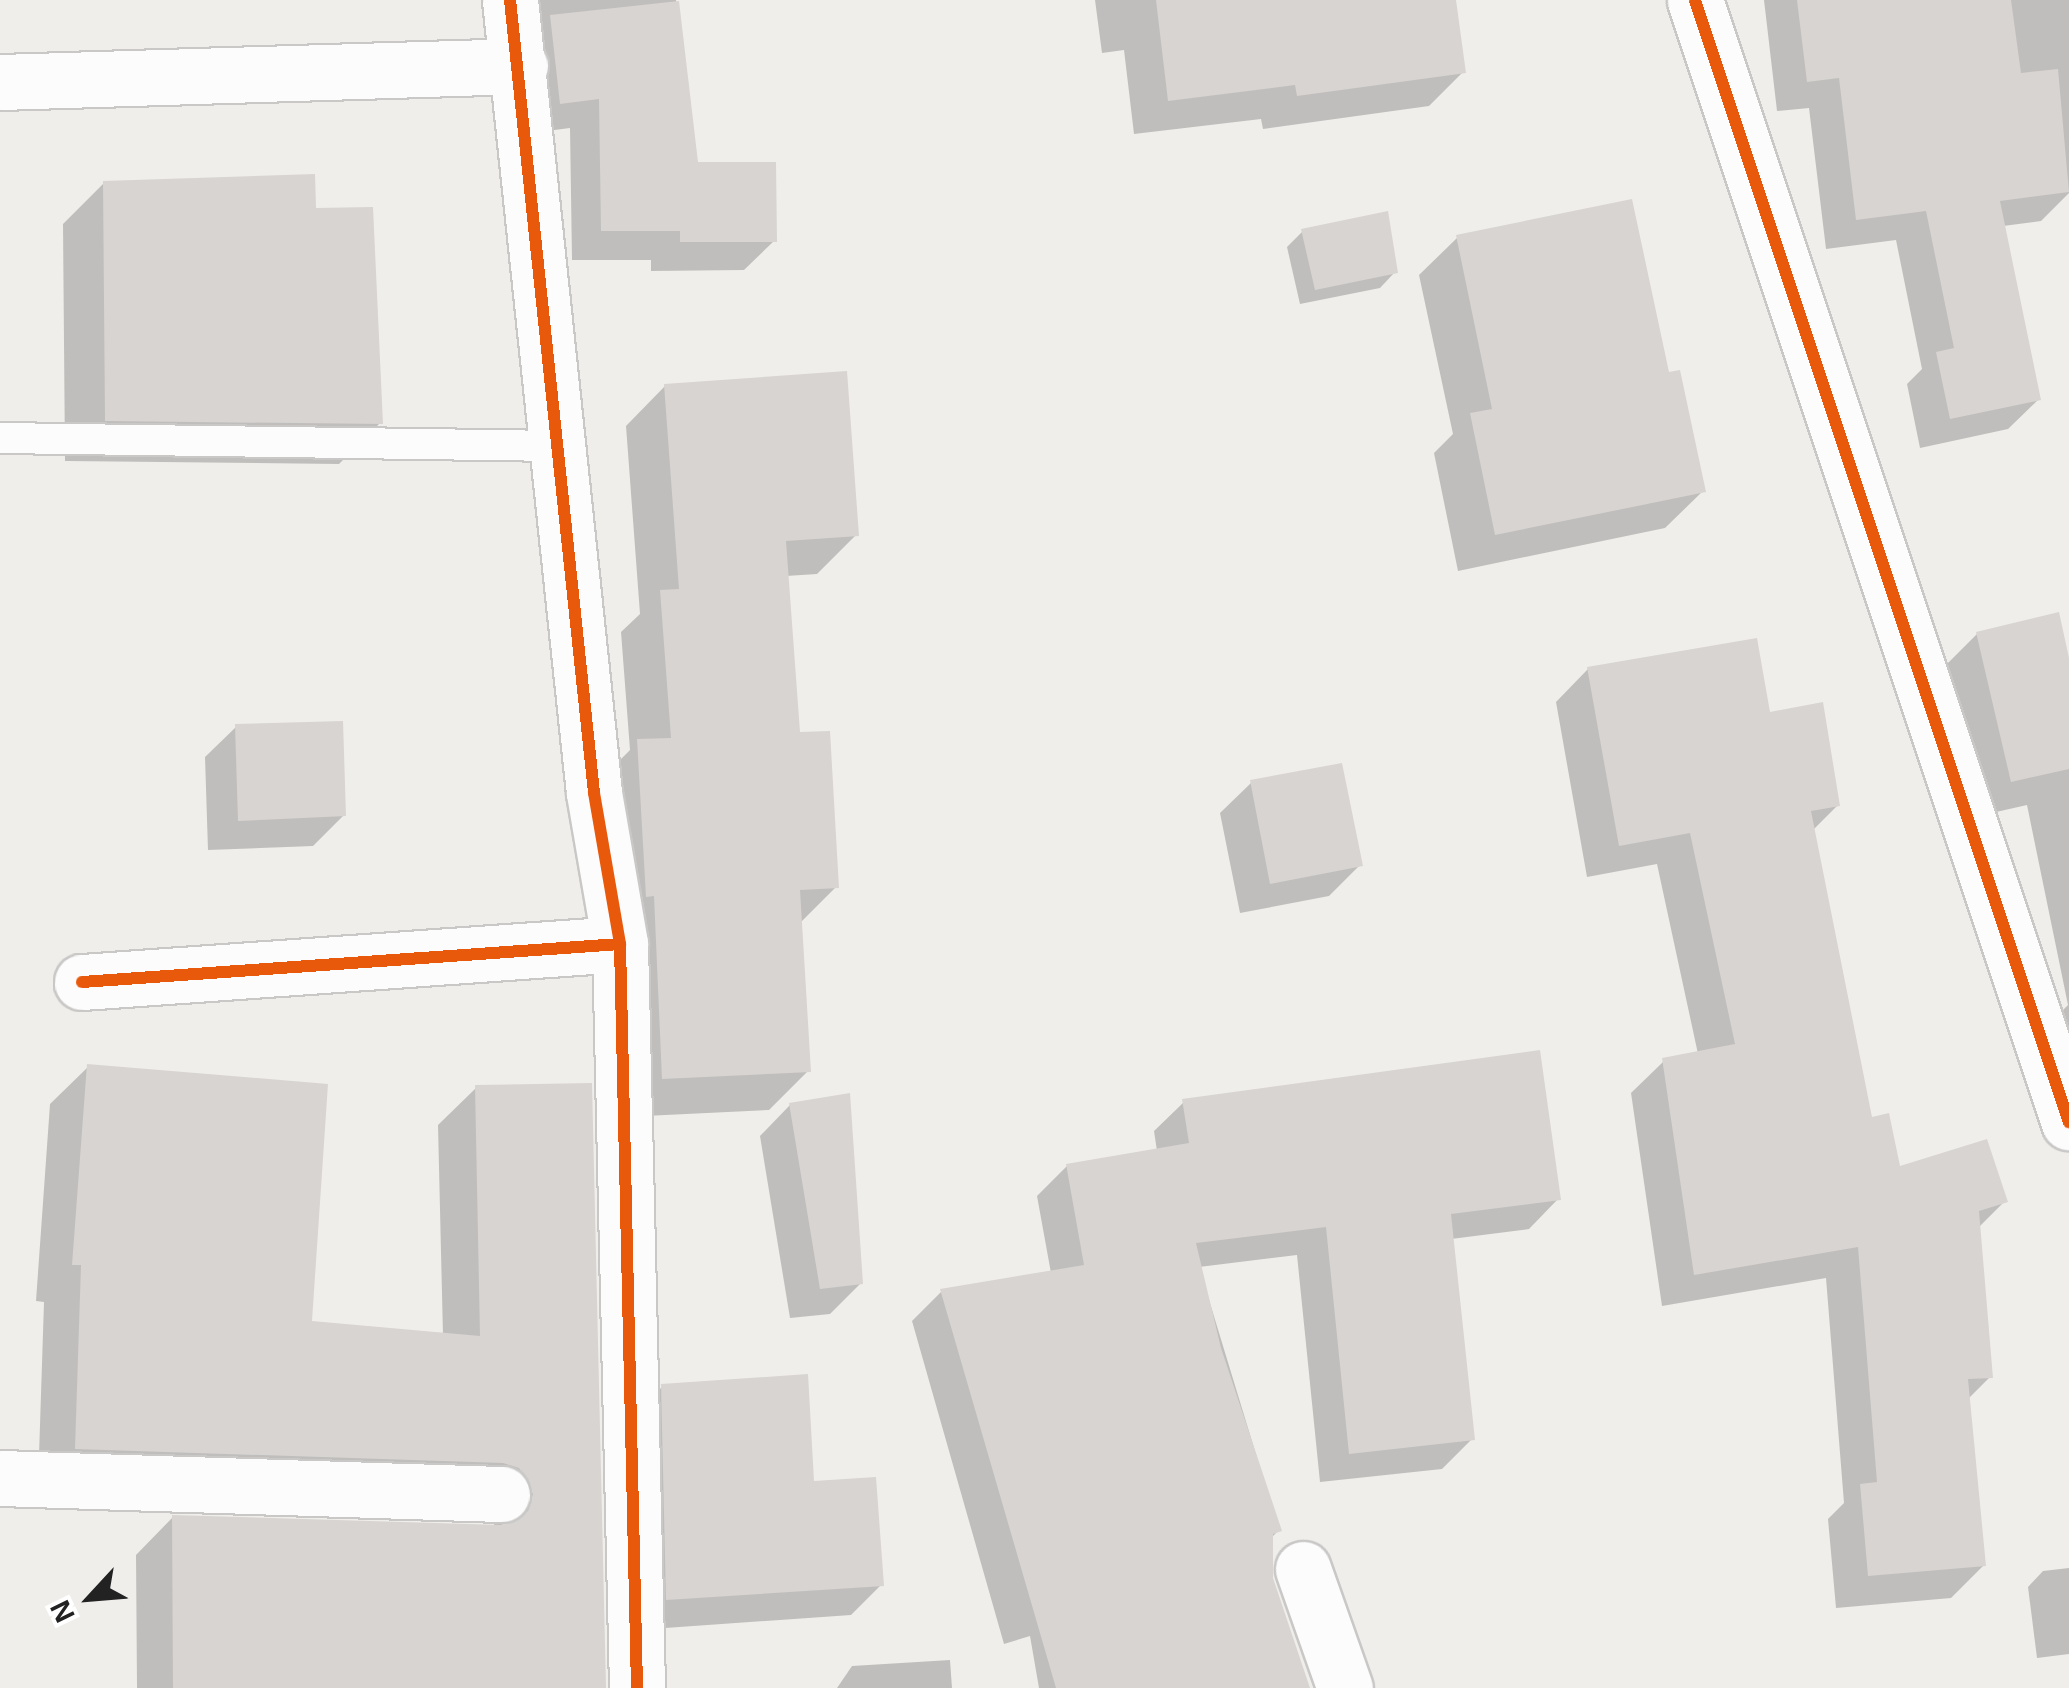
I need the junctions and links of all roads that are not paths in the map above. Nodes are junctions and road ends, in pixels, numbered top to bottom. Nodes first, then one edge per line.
1 (510, 0) edge
2 (1695, 0) edge
3 (520, 66) junction
4 (0, 82) edge
5 (0, 438) edge
6 (562, 446) junction
7 (620, 944) junction
8 (82, 982) dead end
9 (2069, 1122) edge
10 (0, 1478) edge
11 (502, 1494) dead end
12 (1303, 1569) dead end
13 (637, 1688) edge
14 (1345, 1688) edge

1 - 3 street
2 - 9 street
3 - 4 street
3 - 6 street
5 - 6 lane
6 - 7 street
7 - 8 street
7 - 13 street
10 - 11 street
12 - 14 street

